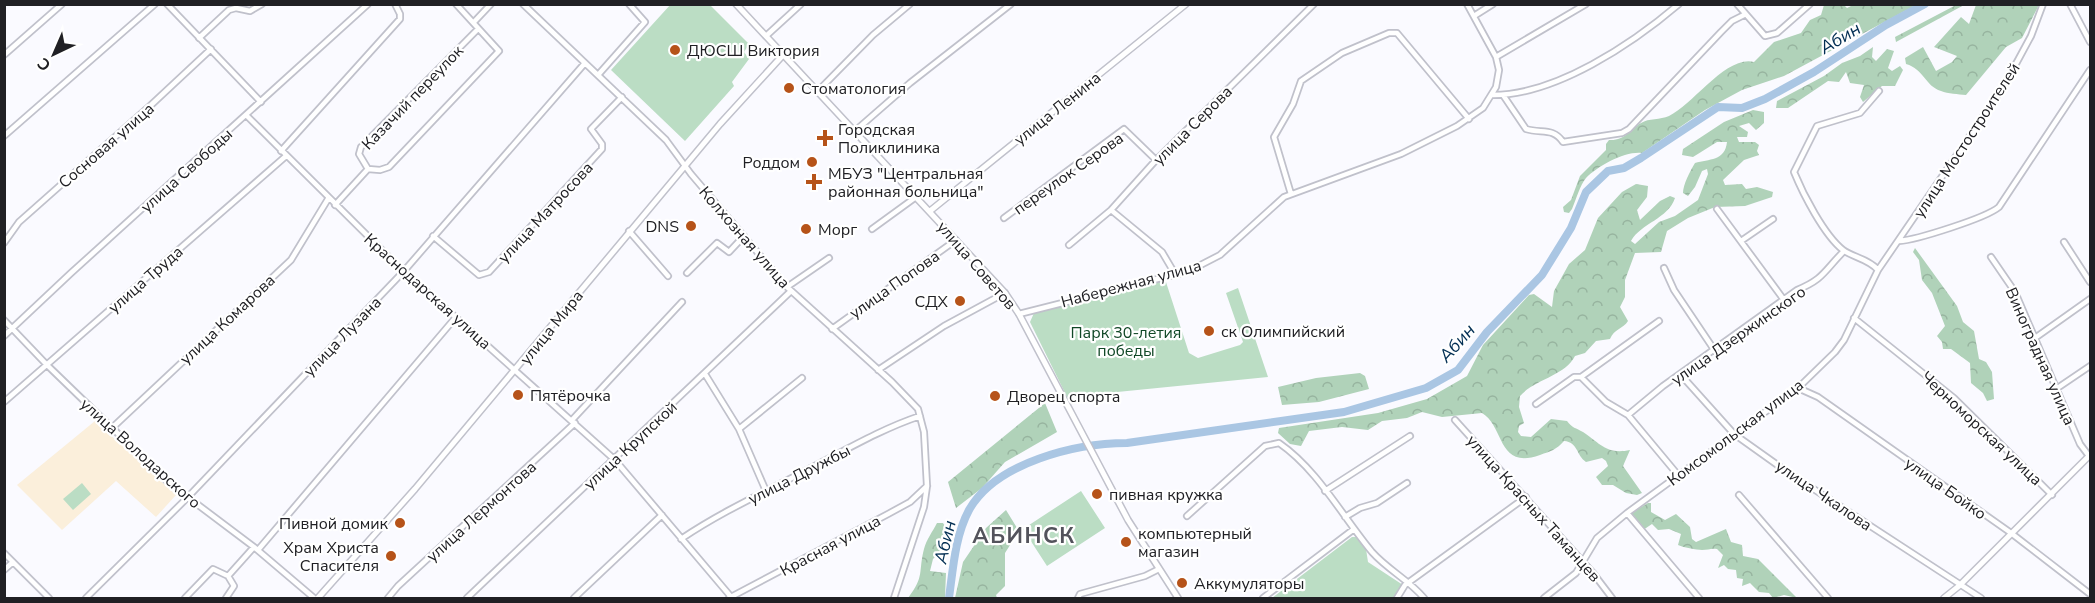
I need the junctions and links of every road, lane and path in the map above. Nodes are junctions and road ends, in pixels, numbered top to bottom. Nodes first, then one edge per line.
1 (62, 4) edge
2 (155, 4) edge
3 (167, 4) edge
4 (262, 4) edge
5 (368, 4) edge
6 (395, 4) edge
7 (456, 4) edge
8 (491, 4) edge
9 (523, 4) edge
10 (629, 4) edge
11 (736, 4) edge
12 (801, 4) edge
13 (910, 4) edge
14 (1011, 4) edge
15 (1186, 4) edge
16 (1314, 4) edge
17 (1467, 4) edge
18 (1493, 4) edge
19 (1587, 4) edge
20 (1678, 4) edge
21 (1737, 4) edge
22 (1810, 4) edge
23 (2043, 4) edge
24 (2070, 4) edge
25 (1744, 15) junction
26 (1473, 16) junction
27 (474, 22) junction
28 (478, 28) junction
29 (766, 36) junction
30 (199, 38) junction
31 (2091, 42) edge
32 (210, 49) junction
33 (783, 55) junction
34 (4, 56) edge
35 (1496, 57) junction
36 (585, 63) junction
37 (2091, 70) edge
38 (598, 75) junction
39 (818, 91) junction
40 (1878, 91) dead end
41 (1493, 95) junction
42 (1503, 95) junction
43 (622, 97) junction
44 (261, 102) junction
45 (246, 115) junction
46 (1468, 119) junction
47 (855, 131) junction
48 (4, 136) edge
49 (281, 151) junction
50 (286, 156) junction
51 (1156, 160) junction
52 (686, 165) junction
53 (368, 169) junction
54 (1291, 194) junction
55 (916, 197) junction
56 (328, 199) junction
57 (335, 205) junction
58 (1717, 209) dead end
59 (1111, 210) junction
60 (930, 212) junction
61 (1004, 218) dead end
62 (1773, 219) dead end
63 (872, 229) dead end
64 (629, 231) junction
65 (433, 236) junction
66 (744, 236) junction
67 (956, 240) junction
68 (1741, 241) junction
69 (1899, 241) junction
70 (2064, 242) dead end
71 (4, 243) edge
72 (1069, 245) dead end
73 (1844, 251) junction
74 (1991, 257) dead end
75 (829, 258) dead end
76 (1664, 268) dead end
77 (1878, 270) junction
78 (404, 271) junction
79 (687, 273) dead end
80 (1175, 274) junction
81 (668, 276) dead end
82 (2091, 282) edge
83 (789, 289) junction
84 (1005, 293) junction
85 (2091, 299) edge
86 (1784, 300) junction
87 (682, 302) dead end
88 (1019, 314) junction
89 (456, 317) junction
90 (1854, 318) junction
91 (4, 320) edge
92 (1659, 321) dead end
93 (13, 328) junction
94 (832, 328) junction
95 (4, 336) edge
96 (2035, 338) junction
97 (1716, 351) junction
98 (47, 365) junction
99 (2091, 366) edge
100 (516, 369) junction
101 (878, 370) junction
102 (705, 374) junction
103 (1681, 375) junction
104 (1581, 377) junction
105 (802, 378) dead end
106 (1798, 388) junction
107 (2056, 389) junction
108 (4, 402) edge
109 (1536, 404) dead end
110 (1628, 415) junction
111 (920, 416) junction
112 (1455, 420) dead end
113 (573, 422) junction
114 (112, 428) junction
115 (739, 429) junction
116 (1734, 434) junction
117 (1410, 436) dead end
118 (2090, 456) edge
119 (615, 460) junction
120 (1678, 475) junction
121 (1407, 483) dead end
122 (927, 486) junction
123 (766, 491) junction
124 (1325, 491) junction
125 (1739, 495) dead end
126 (2052, 495) junction
127 (1526, 497) junction
128 (188, 498) junction
129 (1627, 513) junction
130 (662, 515) junction
131 (1187, 516) dead end
132 (1345, 517) junction
133 (1354, 529) junction
134 (2012, 533) junction
135 (681, 539) junction
136 (256, 549) junction
137 (4, 553) edge
138 (13, 562) junction
139 (1584, 564) junction
140 (4, 570) edge
141 (1157, 570) junction
142 (228, 576) junction
143 (1410, 582) junction
144 (1959, 586) junction
145 (2091, 594) edge
146 (49, 598) edge
147 (86, 598) edge
148 (185, 598) edge
149 (226, 598) edge
150 (316, 598) edge
151 (388, 598) edge
152 (467, 598) edge
153 (574, 598) edge
154 (730, 598) edge
155 (894, 598) edge
156 (1078, 598) edge
157 (1178, 598) edge
158 (1263, 598) edge
159 (1397, 598) edge
160 (1424, 598) edge
161 (1544, 598) edge
162 (1612, 598) edge
163 (1699, 598) edge
164 (1828, 598) edge
165 (1944, 598) edge
166 (1981, 598) edge

1 - 34 street
2 - 48 street
3 - 30 street
4 - 30 street
5 - 44 street, улица Свободы
6 - 49 street
7 - 27 street
8 - 27 street
9 - 36 street, Колхозная улица
10 - 38 street
11 - 29 main road, улица Советов
12 - 29 street
13 - 39 street
14 - 47 street
15 - 60 main road, улица Ленина
16 - 51 street, улица Серова
17 - 26 street
18 - 26 street
19 - 35 street
20 - 42 street
21 - 25 street
22 - 25 street
23 - 69 street, улица Мостостроителей
24 - 31 street
25 - 42 street
26 - 35 street
27 - 28 street
28 - 53 street, Казачий переулок
28 - 53 street
29 - 33 main road, улица Советов
30 - 32 street
32 - 44 street
32 - 71 street, Сосновая улица
33 - 39 main road, улица Советов
33 - 52 main road, улица Мира
35 - 41 street
36 - 38 street, Колхозная улица
36 - 65 street, улица Лузана
37 - 69 street
38 - 43 street, Колхозная улица
39 - 47 main road, улица Советов
40 - 73 street
41 - 42 street
41 - 46 street, Набережная улица
43 - 52 street, Колхозная улица
43 - 65 street, улица Матросова
44 - 45 street, улица Свободы
45 - 49 street, Краснодарская улица
45 - 93 street, улица Свободы
46 - 54 street, Набережная улица
46 - 54 street
47 - 55 main road, улица Советов
49 - 50 street, Краснодарская улица
50 - 56 street, Краснодарская улица
50 - 98 street, улица Труда
51 - 59 street, улица Серова
51 - 61 street, переулок Серова
52 - 64 main road, улица Мира
52 - 66 street, Колхозная улица
53 - 57 street
54 - 80 street, Набережная улица
55 - 60 main road, улица Советов
55 - 63 street
56 - 57 street, Краснодарская улица
56 - 114 street, улица Комарова
57 - 78 street, Краснодарская улица
58 - 68 street
59 - 72 street, улица Серова
59 - 80 street
60 - 67 main road, улица Советов
62 - 68 street
64 - 81 street
64 - 100 main road, улица Мира
65 - 78 street, улица Лузана
66 - 79 street
66 - 83 street, Колхозная улица
67 - 84 main road, улица Советов
67 - 94 street, улица Попова
68 - 86 street
69 - 77 street, Комсомольская улица
70 - 82 street
73 - 77 street
73 - 86 street, улица Дзержинского
74 - 96 street, Виноградная улица
75 - 83 street, улица Крупской
76 - 97 street
77 - 90 street, Комсомольская улица
78 - 89 street, Краснодарская улица
78 - 128 street, улица Лузана
80 - 88 street, Набережная улица
83 - 94 street, Колхозная улица
83 - 102 street, улица Крупской
84 - 88 main road, улица Советов
84 - 101 street
85 - 96 street
86 - 97 street, улица Дзержинского
87 - 113 street, улица Лермонтова
88 - 141 main road, улица Советов
89 - 100 street, Краснодарская улица
89 - 136 street
90 - 106 street, Комсомольская улица
90 - 126 street, Черноморская улица
91 - 93 street, улица Володарского
92 - 104 street
93 - 95 street, улица Свободы
93 - 98 street, улица Володарского
94 - 101 street, Колхозная улица
96 - 107 street, Виноградная улица
97 - 103 street, улица Дзержинского
98 - 108 street, улица Труда
98 - 114 street, улица Володарского
99 - 107 street
100 - 113 street, Краснодарская улица
100 - 150 main road, улица Мира
101 - 111 street, Колхозная улица
102 - 115 street
102 - 119 street, улица Крупской
103 - 110 street, улица Дзержинского
103 - 116 street, улица Чкалова
104 - 109 street
104 - 110 street
105 - 115 street
106 - 116 street, Комсомольская улица
106 - 134 street, улица Бойко
107 - 118 street, Виноградная улица
110 - 120 street
111 - 122 street
111 - 123 street, улица Дружбы
112 - 127 street, улица Красных Таманцев
113 - 119 street, Краснодарская улица
113 - 151 street, улица Лермонтова
114 - 128 street, улица Володарского
115 - 123 street
116 - 120 street, Комсомольская улица
116 - 144 street, улица Чкалова
117 - 124 street
118 - 126 main road
119 - 130 street, Краснодарская улица
119 - 152 street, улица Крупской
120 - 129 street, Комсомольская улица
121 - 132 street
122 - 154 street, Красная улица
122 - 155 street
123 - 135 street, улица Дружбы
124 - 131 street
124 - 132 street
125 - 164 street
126 - 134 main road
127 - 139 street, улица Красных Таманцев
127 - 143 street
128 - 136 street, улица Володарского
128 - 147 street, улица Лузана
129 - 139 street, Комсомольская улица
129 - 163 street
130 - 135 street, Краснодарская улица
130 - 153 street
132 - 133 street
133 - 143 street
133 - 158 street
134 - 144 main road
134 - 145 street, улица Бойко
135 - 154 street, Краснодарская улица
136 - 142 street
136 - 150 street, улица Володарского
137 - 138 street
138 - 140 street
138 - 146 street
139 - 161 street, Комсомольская улица
139 - 162 street, улица Красных Таманцев
141 - 156 street
141 - 157 main road, улица Советов
142 - 148 street
142 - 149 street
143 - 159 street
143 - 160 street
144 - 165 main road
144 - 166 street, улица Чкалова

